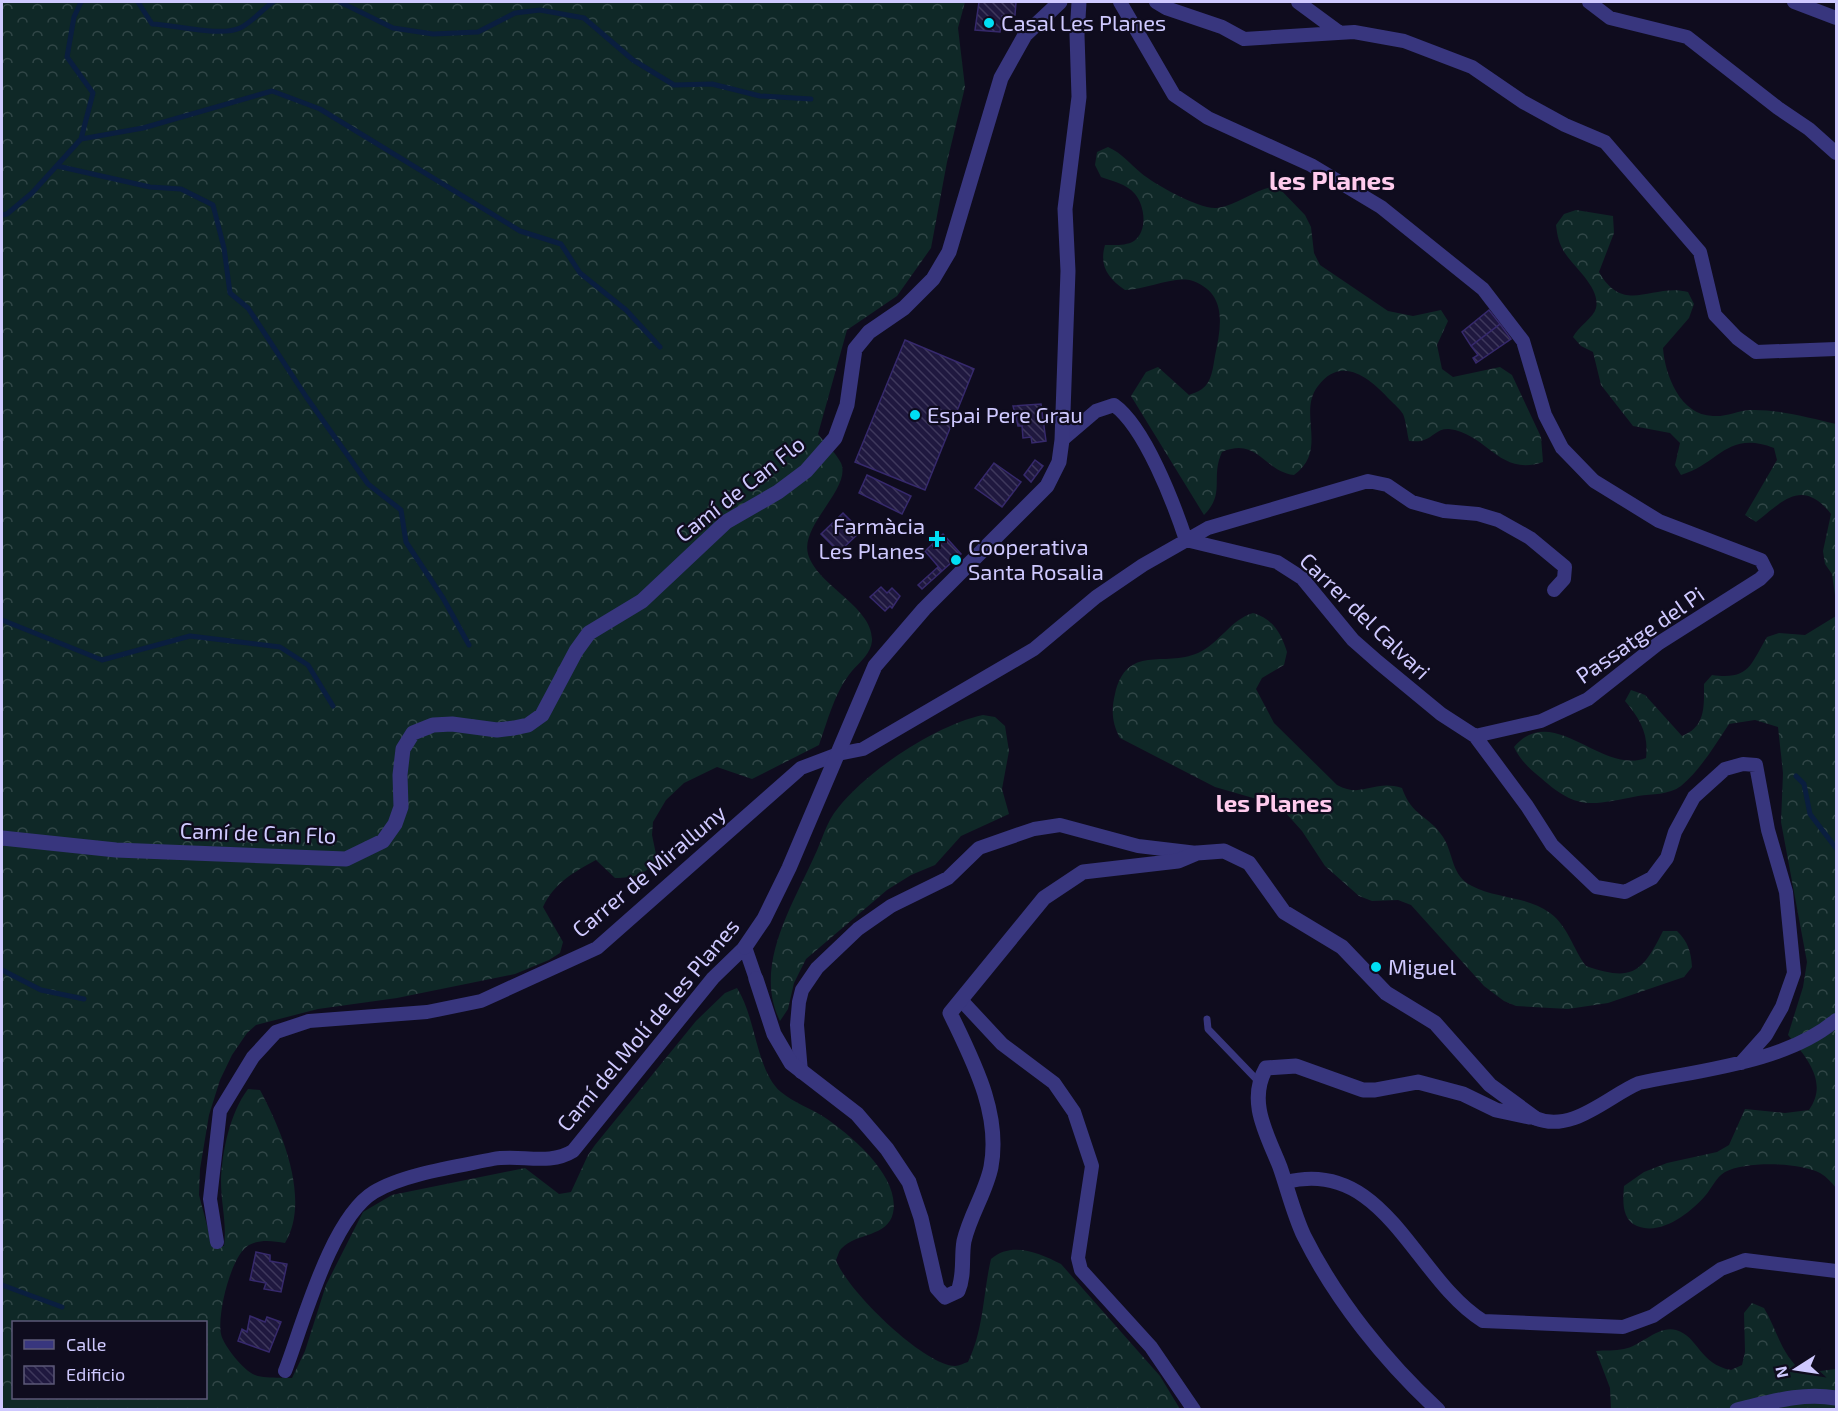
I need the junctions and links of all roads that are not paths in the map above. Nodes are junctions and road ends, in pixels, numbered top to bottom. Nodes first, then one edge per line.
1 (1060, 2) edge
2 (1079, 2) edge
3 (1120, 2) edge
4 (1156, 2) edge
5 (1298, 2) edge
6 (1589, 2) edge
7 (1794, 2) edge
8 (1836, 18) edge
9 (1340, 33) junction
10 (1836, 153) edge
11 (1836, 349) edge
12 (1062, 440) junction
13 (1186, 540) junction
14 (1554, 590) dead end
15 (1475, 736) junction
16 (843, 753) junction
17 (2, 838) edge
18 (1197, 853) junction
19 (745, 947) junction
20 (756, 979) joint
21 (961, 1000) junction
22 (1207, 1019) dead end
23 (1836, 1020) edge
24 (1830, 1030) edge
25 (1741, 1063) junction
26 (801, 1072) junction
27 (1259, 1082) junction
28 (1535, 1118) junction
29 (1286, 1182) junction
30 (217, 1242) dead end
31 (1836, 1270) edge
32 (285, 1371) dead end
33 (1836, 1398) edge
34 (1194, 1410) edge
35 (1438, 1410) edge
36 (1737, 1410) edge

1 - 17 street, Camí de Can Flo
2 - 12 street, Camí del Molí de les Planes
3 - 15 street, Passatge del Pi
4 - 9 street
5 - 9 street
6 - 10 street
7 - 8 street
9 - 11 street
12 - 13 street
12 - 16 street, Camí del Molí de les Planes
13 - 14 street, Carrer de Miralluny
13 - 15 street, Carrer del Calvari
13 - 16 street, Carrer de Miralluny
15 - 25 street
16 - 19 street, Camí del Molí de les Planes
16 - 30 street, Carrer de Miralluny
18 - 21 street
18 - 26 street
18 - 28 street
19 - 20 street
19 - 32 street, Camí del Molí de les Planes
20 - 26 street
21 - 26 street
21 - 34 street
22 - 27 lane
23 - 24 street
24 - 25 street
25 - 28 street
27 - 28 street
27 - 29 street
29 - 31 street
29 - 35 street
33 - 36 street

